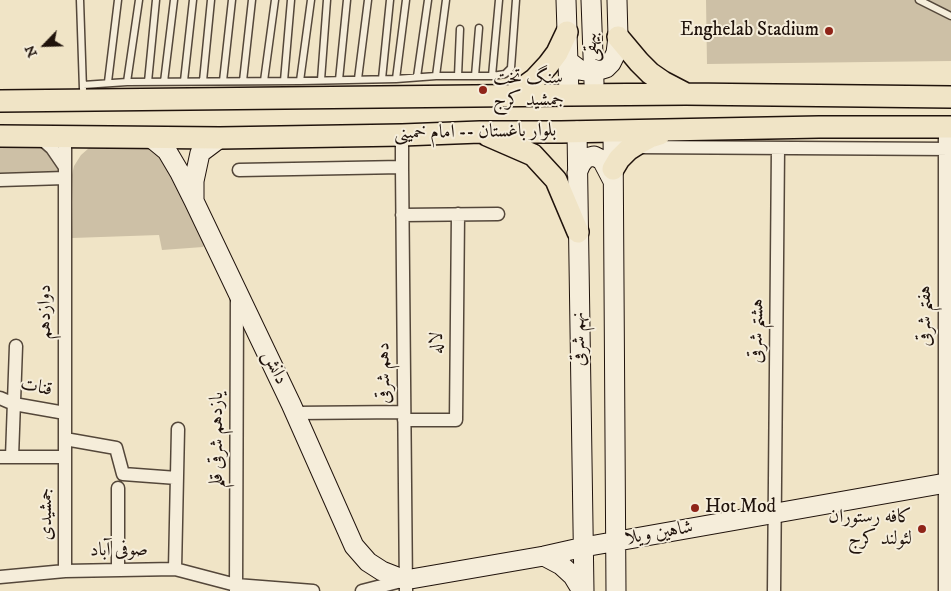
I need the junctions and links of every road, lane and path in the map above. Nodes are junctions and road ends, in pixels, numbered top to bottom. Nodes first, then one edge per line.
1 (80, 0) edge
2 (118, 0) edge
3 (139, 0) edge
4 (156, 0) edge
5 (174, 0) edge
6 (194, 0) edge
7 (210, 0) edge
8 (232, 0) edge
9 (252, 0) edge
10 (275, 0) edge
11 (290, 0) edge
12 (311, 0) edge
13 (327, 0) edge
14 (347, 0) edge
15 (368, 0) edge
16 (390, 0) edge
17 (406, 0) edge
18 (428, 0) edge
19 (446, 0) edge
20 (499, 0) edge
21 (516, 0) edge
22 (566, 0) edge
23 (592, 0) edge
24 (617, 0) edge
25 (919, 0) edge
26 (951, 16) edge
27 (479, 28) dead end
28 (460, 29) dead end
29 (567, 32) junction
30 (618, 37) junction
31 (567, 60) junction
32 (593, 72) junction
33 (436, 76) junction
34 (458, 76) junction
35 (475, 76) junction
36 (492, 76) junction
37 (417, 77) junction
38 (358, 79) junction
39 (382, 79) junction
40 (396, 79) junction
41 (203, 80) junction
42 (300, 80) junction
43 (321, 80) junction
44 (339, 80) junction
45 (184, 81) junction
46 (224, 81) junction
47 (243, 81) junction
48 (264, 81) junction
49 (284, 81) junction
50 (108, 82) junction
51 (127, 82) junction
52 (148, 82) junction
53 (164, 82) junction
54 (83, 92) junction
55 (686, 94) junction
56 (513, 95) junction
57 (569, 95) junction
58 (594, 95) junction
59 (815, 96) junction
60 (847, 96) junction
61 (951, 97) edge
62 (0, 101) edge
63 (819, 127) junction
64 (843, 127) junction
65 (948, 127) edge
66 (673, 130) junction
67 (577, 131) junction
68 (613, 131) junction
69 (480, 132) junction
70 (402, 135) junction
71 (0, 136) edge
72 (24, 136) junction
73 (65, 136) junction
74 (100, 136) junction
75 (150, 138) junction
76 (220, 138) junction
77 (632, 147) junction
78 (778, 148) junction
79 (948, 149) edge
80 (402, 167) junction
81 (239, 170) dead end
82 (65, 173) junction
83 (577, 173) junction
84 (613, 175) junction
85 (0, 180) edge
86 (194, 201) junction
87 (458, 214) junction
88 (498, 214) dead end
89 (402, 215) junction
90 (578, 232) junction
91 (237, 290) junction
92 (16, 346) dead end
93 (0, 398) edge
94 (14, 404) junction
95 (65, 413) junction
96 (295, 413) junction
97 (404, 416) junction
98 (178, 429) dead end
99 (65, 439) junction
100 (6, 457) edge
101 (65, 457) junction
102 (177, 478) junction
103 (948, 483) edge
104 (118, 488) dead end
105 (775, 513) junction
106 (616, 541) junction
107 (584, 547) junction
108 (544, 556) junction
109 (175, 569) junction
110 (118, 570) junction
111 (65, 571) junction
112 (0, 577) edge
113 (406, 585) edge
114 (236, 588) edge
115 (313, 591) edge
116 (362, 591) edge
117 (583, 591) edge
118 (616, 591) edge
119 (774, 591) edge
120 (945, 591) edge

1 - 54 lane
2 - 50 lane
3 - 51 lane
4 - 52 lane
5 - 53 lane
6 - 45 lane
7 - 41 lane
8 - 46 lane
9 - 47 lane
10 - 48 lane
11 - 49 lane
12 - 42 lane
13 - 43 lane
14 - 44 lane
15 - 38 lane
16 - 39 lane
17 - 40 lane
18 - 37 lane
19 - 33 lane
20 - 36 lane
21 - 36 lane
22 - 29 street, بیهقی
23 - 32 street, بیهقی
24 - 30 street, بیهقی
25 - 26 lane
27 - 35 lane
28 - 34 lane
29 - 31 street, بیهقی
29 - 56 main road
30 - 32 street, بیهقی
30 - 55 main road
31 - 32 street
31 - 57 street, بیهقی
32 - 58 street, بیهقی
33 - 34 lane
33 - 37 lane
34 - 35 lane
35 - 36 lane
37 - 40 lane
38 - 39 lane
38 - 44 lane
39 - 40 lane
41 - 45 lane
41 - 46 lane
42 - 43 lane
42 - 49 lane
43 - 44 lane
45 - 53 lane
46 - 47 lane
47 - 48 lane
48 - 49 lane
50 - 51 lane
50 - 54 lane
51 - 52 lane
52 - 53 lane
54 - 56 main road, بلوار باغستان -- امام خمینی
54 - 62 main road, بلوار باغستان -- امام خمینی
55 - 58 main road, بلوار باغستان -- امام خمینی
55 - 59 main road, بلوار باغستان -- امام خمینی
56 - 57 main road, بلوار باغستان -- امام خمینی
57 - 58 main road, بلوار باغستان -- امام خمینی
59 - 60 main road, بلوار باغستان -- امام خمینی
59 - 63 main road
60 - 61 main road, بلوار باغستان -- امام خمینی
60 - 64 main road
63 - 64 main road, بلوار باغستان -- امام خمینی
63 - 66 main road, بلوار باغستان -- امام خمینی
64 - 65 main road, بلوار باغستان -- امام خمینی
65 - 79 street, هفتم شرقی
66 - 68 main road, بلوار باغستان -- امام خمینی
66 - 77 main road
67 - 68 main road, بلوار باغستان -- امام خمینی
67 - 69 main road, بلوار باغستان -- امام خمینی
67 - 83 street, نهم شرقی
68 - 84 street, نهم شرقی
69 - 70 main road, بلوار باغستان -- امام خمینی
69 - 90 main road
70 - 76 main road, بلوار باغستان -- امام خمینی
70 - 80 street, دهم شرقی
71 - 72 main road, بلوار باغستان -- امام خمینی
72 - 73 main road, بلوار باغستان -- امام خمینی
72 - 82 street
73 - 74 main road, بلوار باغستان -- امام خمینی
73 - 82 street, دوازدهم
74 - 75 main road, بلوار باغستان -- امام خمینی
74 - 82 street
75 - 76 main road, بلوار باغستان -- امام خمینی
75 - 86 street
76 - 86 street, دانش
77 - 78 street
77 - 84 main road
78 - 79 street
78 - 105 street, هشتم شرقی
79 - 103 street, هفتم شرقی
80 - 81 street
80 - 89 street, دهم شرقی
82 - 85 street
82 - 95 street, دوازدهم
83 - 84 street
83 - 90 street, نهم شرقی
84 - 106 street, نهم شرقی
86 - 91 street, دانش
87 - 88 street
87 - 89 street
87 - 97 street, لاله
89 - 97 street, دهم شرقی
90 - 107 street, نهم شرقی
91 - 96 street, دانش
91 - 114 street, یازدهم شرقی قلم
92 - 94 street
93 - 94 street, قنات
94 - 95 street, قنات
94 - 100 street
95 - 99 street, دوازدهم
96 - 97 street
96 - 113 street, دانش
97 - 113 street, دهم شرقی
98 - 102 street
99 - 101 street, دوازدهم
99 - 102 street
100 - 101 street
101 - 111 street, جمشیدی
102 - 109 street
103 - 105 street, شاهین ویلا
103 - 120 street, هفتم شرقی
104 - 110 street
105 - 106 street, شاهین ویلا
105 - 119 street, هشتم شرقی
106 - 107 street, شاهین ویلا
106 - 118 street, نهم شرقی
107 - 108 street, شاهین ویلا
107 - 117 street, نهم شرقی
108 - 113 street, شاهین ویلا
108 - 117 street
109 - 110 street, صوفی آباد
109 - 114 street, صوفی آباد
110 - 111 street, صوفی آباد
111 - 112 street, صوفی آباد
113 - 116 street, شاهین ویلا
114 - 115 street

